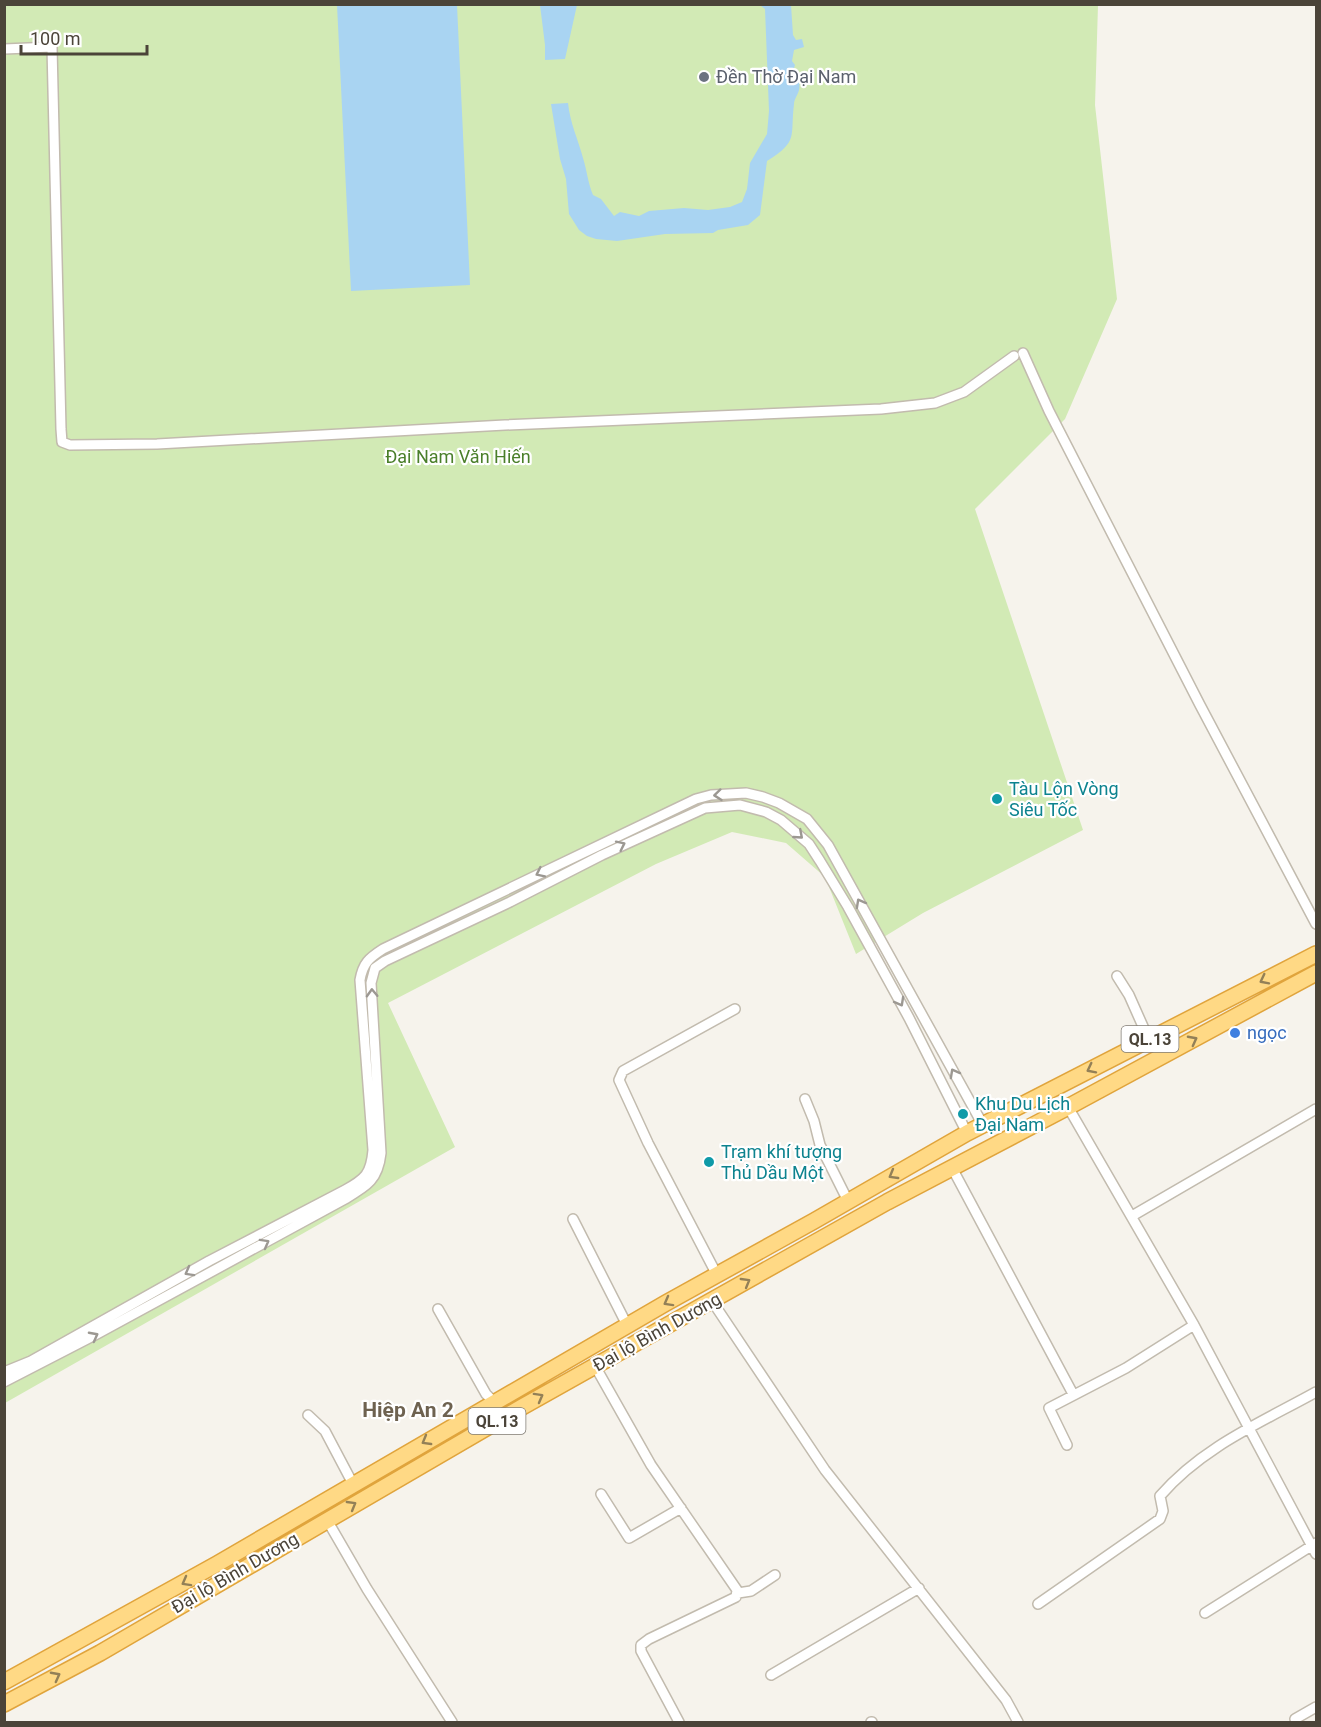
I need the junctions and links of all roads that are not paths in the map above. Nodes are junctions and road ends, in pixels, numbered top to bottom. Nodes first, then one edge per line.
1 (4, 49) edge
2 (1317, 924) edge
3 (1317, 954) edge
4 (1317, 974) edge
5 (1116, 976) dead end
6 (735, 1009) dead end
7 (1149, 1040) junction
8 (805, 1099) dead end
9 (1068, 1107) junction
10 (1317, 1109) edge
11 (975, 1110) junction
12 (959, 1118) junction
13 (983, 1125) junction
14 (967, 1133) junction
15 (993, 1145) junction
16 (977, 1153) junction
17 (951, 1166) junction
18 (848, 1201) junction
19 (1131, 1216) junction
20 (573, 1219) dead end
21 (717, 1275) junction
22 (712, 1301) junction
23 (438, 1309) dead end
24 (627, 1325) junction
25 (1194, 1325) junction
26 (595, 1366) junction
27 (4, 1372) edge
28 (4, 1382) edge
29 (1317, 1392) edge
30 (1073, 1394) junction
31 (494, 1402) junction
32 (308, 1415) dead end
33 (1250, 1428) junction
34 (1067, 1445) dead end
35 (353, 1484) junction
36 (601, 1494) dead end
37 (681, 1508) junction
38 (327, 1520) junction
39 (1315, 1548) edge
40 (775, 1575) dead end
41 (919, 1588) junction
42 (738, 1593) junction
43 (1038, 1604) dead end
44 (1205, 1613) dead end
45 (771, 1676) dead end
46 (4, 1682) edge
47 (4, 1704) edge
48 (1317, 1707) edge
49 (1295, 1719) dead end
50 (452, 1722) edge
51 (679, 1722) edge
52 (1018, 1722) edge

1 - 2 street
3 -> 7 highway, Đại lộ Bình Dương / QL.13
9 -> 4 highway, Đại lộ Bình Dương / QL.13
5 - 7 street
6 - 21 street
7 -> 13 highway, Đại lộ Bình Dương / QL.13
8 - 18 street
9 - 15 highway, Đại lộ Bình Dương / QL.13
9 - 19 street
10 - 19 street
11 - 12 street
11 - 13 street
11 -> 27 street
12 - 14 street
28 -> 12 street
13 - 14 highway, Đại lộ Bình Dương / QL.13
13 - 15 highway
14 - 16 highway
14 -> 18 highway, Đại lộ Bình Dương / QL.13
15 - 16 highway, Đại lộ Bình Dương / QL.13
16 - 17 highway, Đại lộ Bình Dương / QL.13
22 -> 17 highway, Đại lộ Bình Dương / QL.13
17 - 30 street
18 - 21 highway, Đại lộ Bình Dương / QL.13
19 - 25 street
20 - 24 street
21 -> 24 highway, Đại lộ Bình Dương / QL.13
22 - 26 highway, Đại lộ Bình Dương / QL.13
22 - 41 street
23 - 31 street
24 - 31 highway, Đại lộ Bình Dương / QL.13
25 - 30 street
25 - 33 street
26 - 37 street
38 -> 26 highway, Đại lộ Bình Dương / QL.13
29 - 33 street
30 - 34 street
31 -> 35 highway, Đại lộ Bình Dương / QL.13
32 - 35 street
33 - 39 street
33 - 43 street
35 -> 46 highway, Đại lộ Bình Dương / QL.13
36 - 37 street
37 - 42 street
47 -> 38 highway, Đại lộ Bình Dương / QL.13
38 - 50 street
39 - 44 street
40 - 42 street
41 - 45 street
41 - 52 street
42 - 51 street
48 - 49 street

